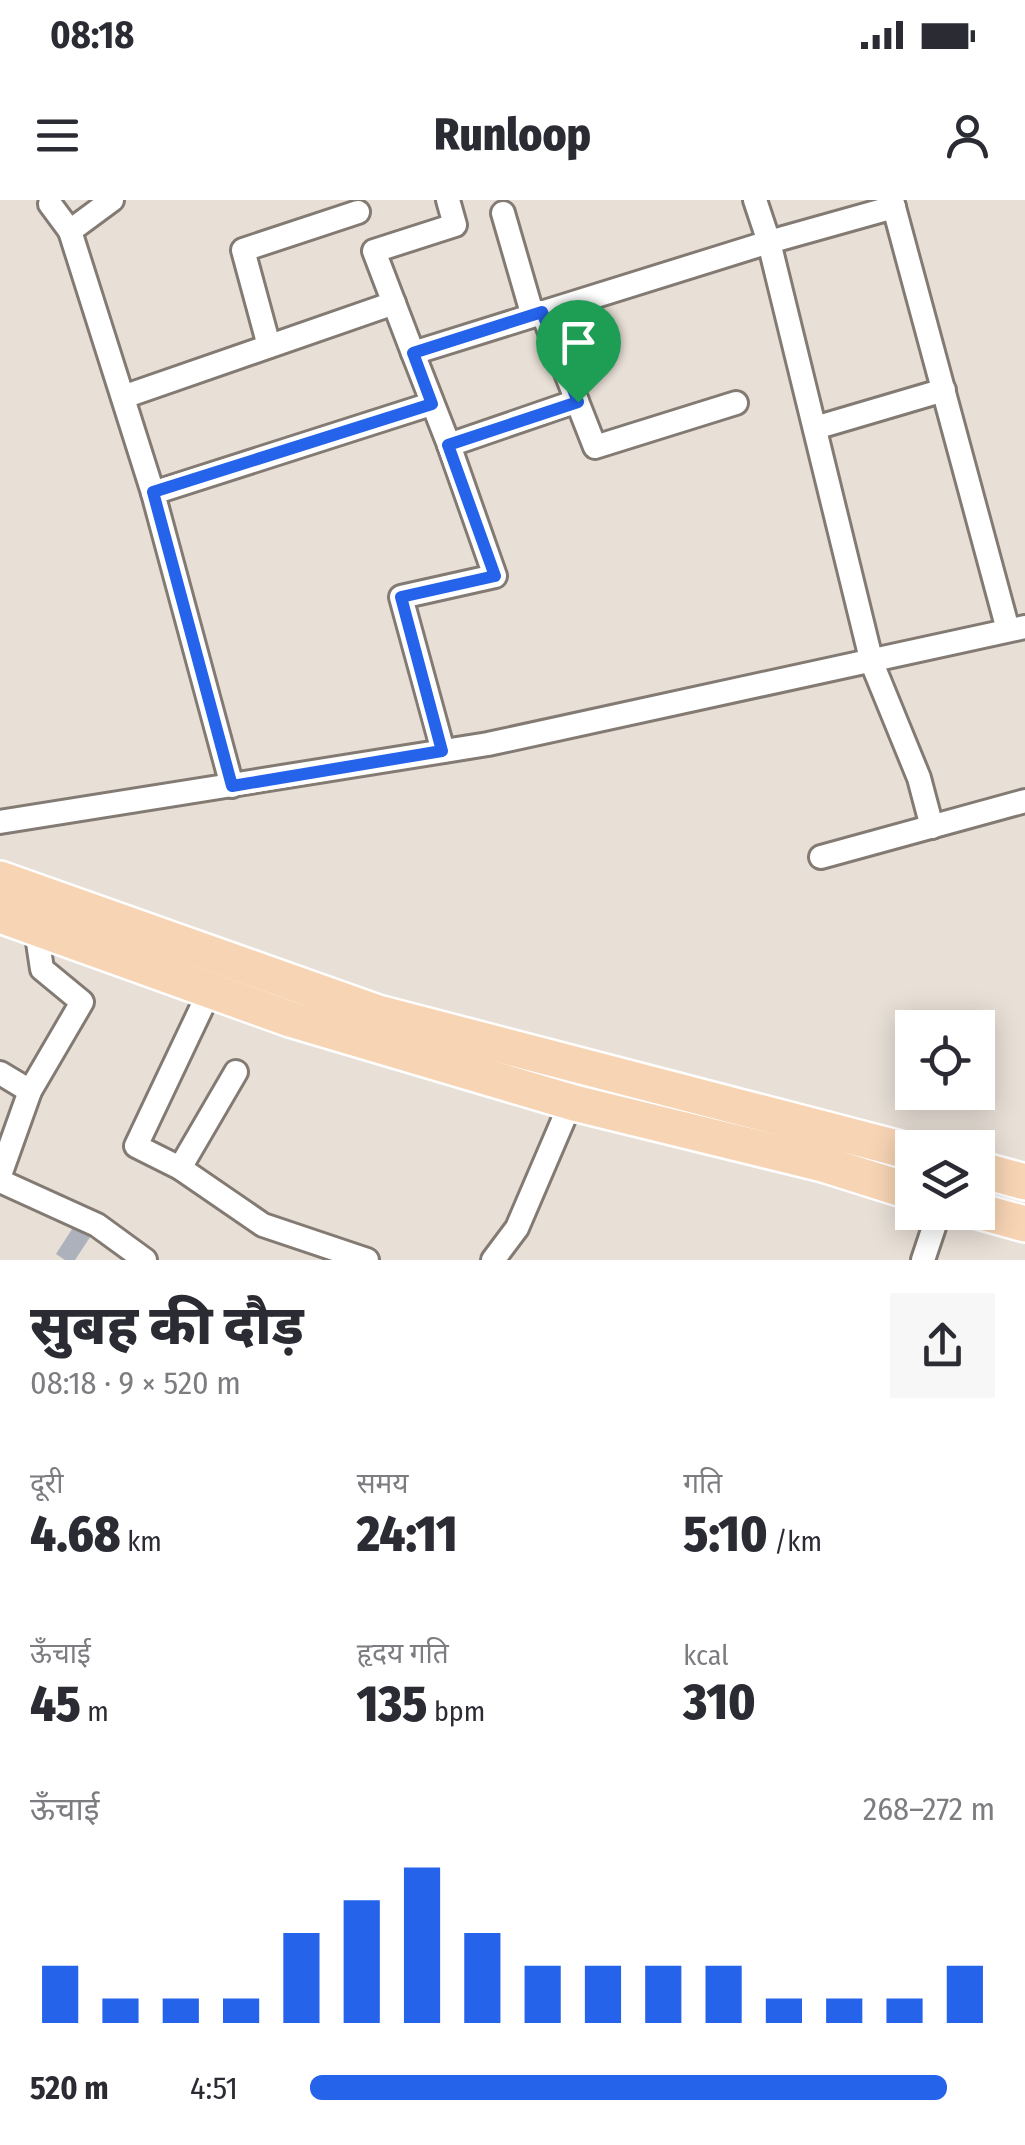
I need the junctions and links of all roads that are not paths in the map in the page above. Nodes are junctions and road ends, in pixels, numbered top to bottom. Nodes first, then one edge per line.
1 (112, 200) edge
2 (448, 200) edge
3 (755, 200) edge
4 (50, 204) dead end
5 (893, 204) edge
6 (356, 206) edge
7 (504, 213) dead end
8 (70, 231) junction
9 (769, 242) junction
10 (374, 251) junction
11 (394, 303) junction
12 (542, 312) junction
13 (269, 346) junction
14 (413, 353) junction
15 (944, 390) junction
16 (122, 397) junction
17 (578, 402) junction
18 (736, 403) dead end
19 (432, 404) junction
20 (815, 428) junction
21 (448, 445) junction
22 (153, 492) junction
23 (1017, 628) edge
24 (872, 662) junction
25 (442, 751) junction
26 (232, 786) junction
27 (1025, 801) edge
28 (0, 822) edge
29 (932, 826) junction
30 (820, 857) dead end
31 (0, 880) edge
32 (0, 915) edge
33 (36, 929) junction
34 (198, 974) junction
35 (586, 1067) junction
36 (0, 1072) edge
37 (236, 1072) dead end
38 (30, 1091) junction
39 (574, 1103) junction
40 (895, 1148) edge
41 (180, 1168) junction
42 (995, 1174) edge
43 (0, 1178) edge
44 (1025, 1182) edge
45 (895, 1187) edge
46 (995, 1216) edge
47 (1025, 1224) edge
48 (933, 1230) edge
49 (145, 1260) edge
50 (367, 1260) edge
51 (493, 1260) edge
52 (922, 1260) edge

1 - 8 street
2 - 10 street
3 - 9 street
4 - 8 street
5 - 9 street
5 - 15 street
6 - 10 street
6 - 13 street
7 - 12 street
8 - 16 street
9 - 12 street
9 - 20 street
10 - 11 street
11 - 13 street
11 - 14 street
12 - 14 street
12 - 17 street
13 - 16 street
14 - 19 street
15 - 20 street
15 - 23 street
16 - 22 street
17 - 18 street
17 - 21 street
19 - 21 street
19 - 22 street
20 - 24 street
21 - 25 street
22 - 26 street
23 - 24 street
24 - 25 street
24 - 29 street
25 - 26 street
26 - 28 street
27 - 29 street
29 - 30 street
31 - 34 main road
32 - 33 main road
33 - 34 main road
33 - 38 street
34 - 35 main road
34 - 39 main road
34 - 41 street
35 - 39 street
35 - 40 main road
36 - 38 street
37 - 41 street
38 - 43 street
39 - 45 main road
39 - 51 street
41 - 50 street
42 - 44 main road
43 - 49 street
46 - 47 main road
48 - 52 street

